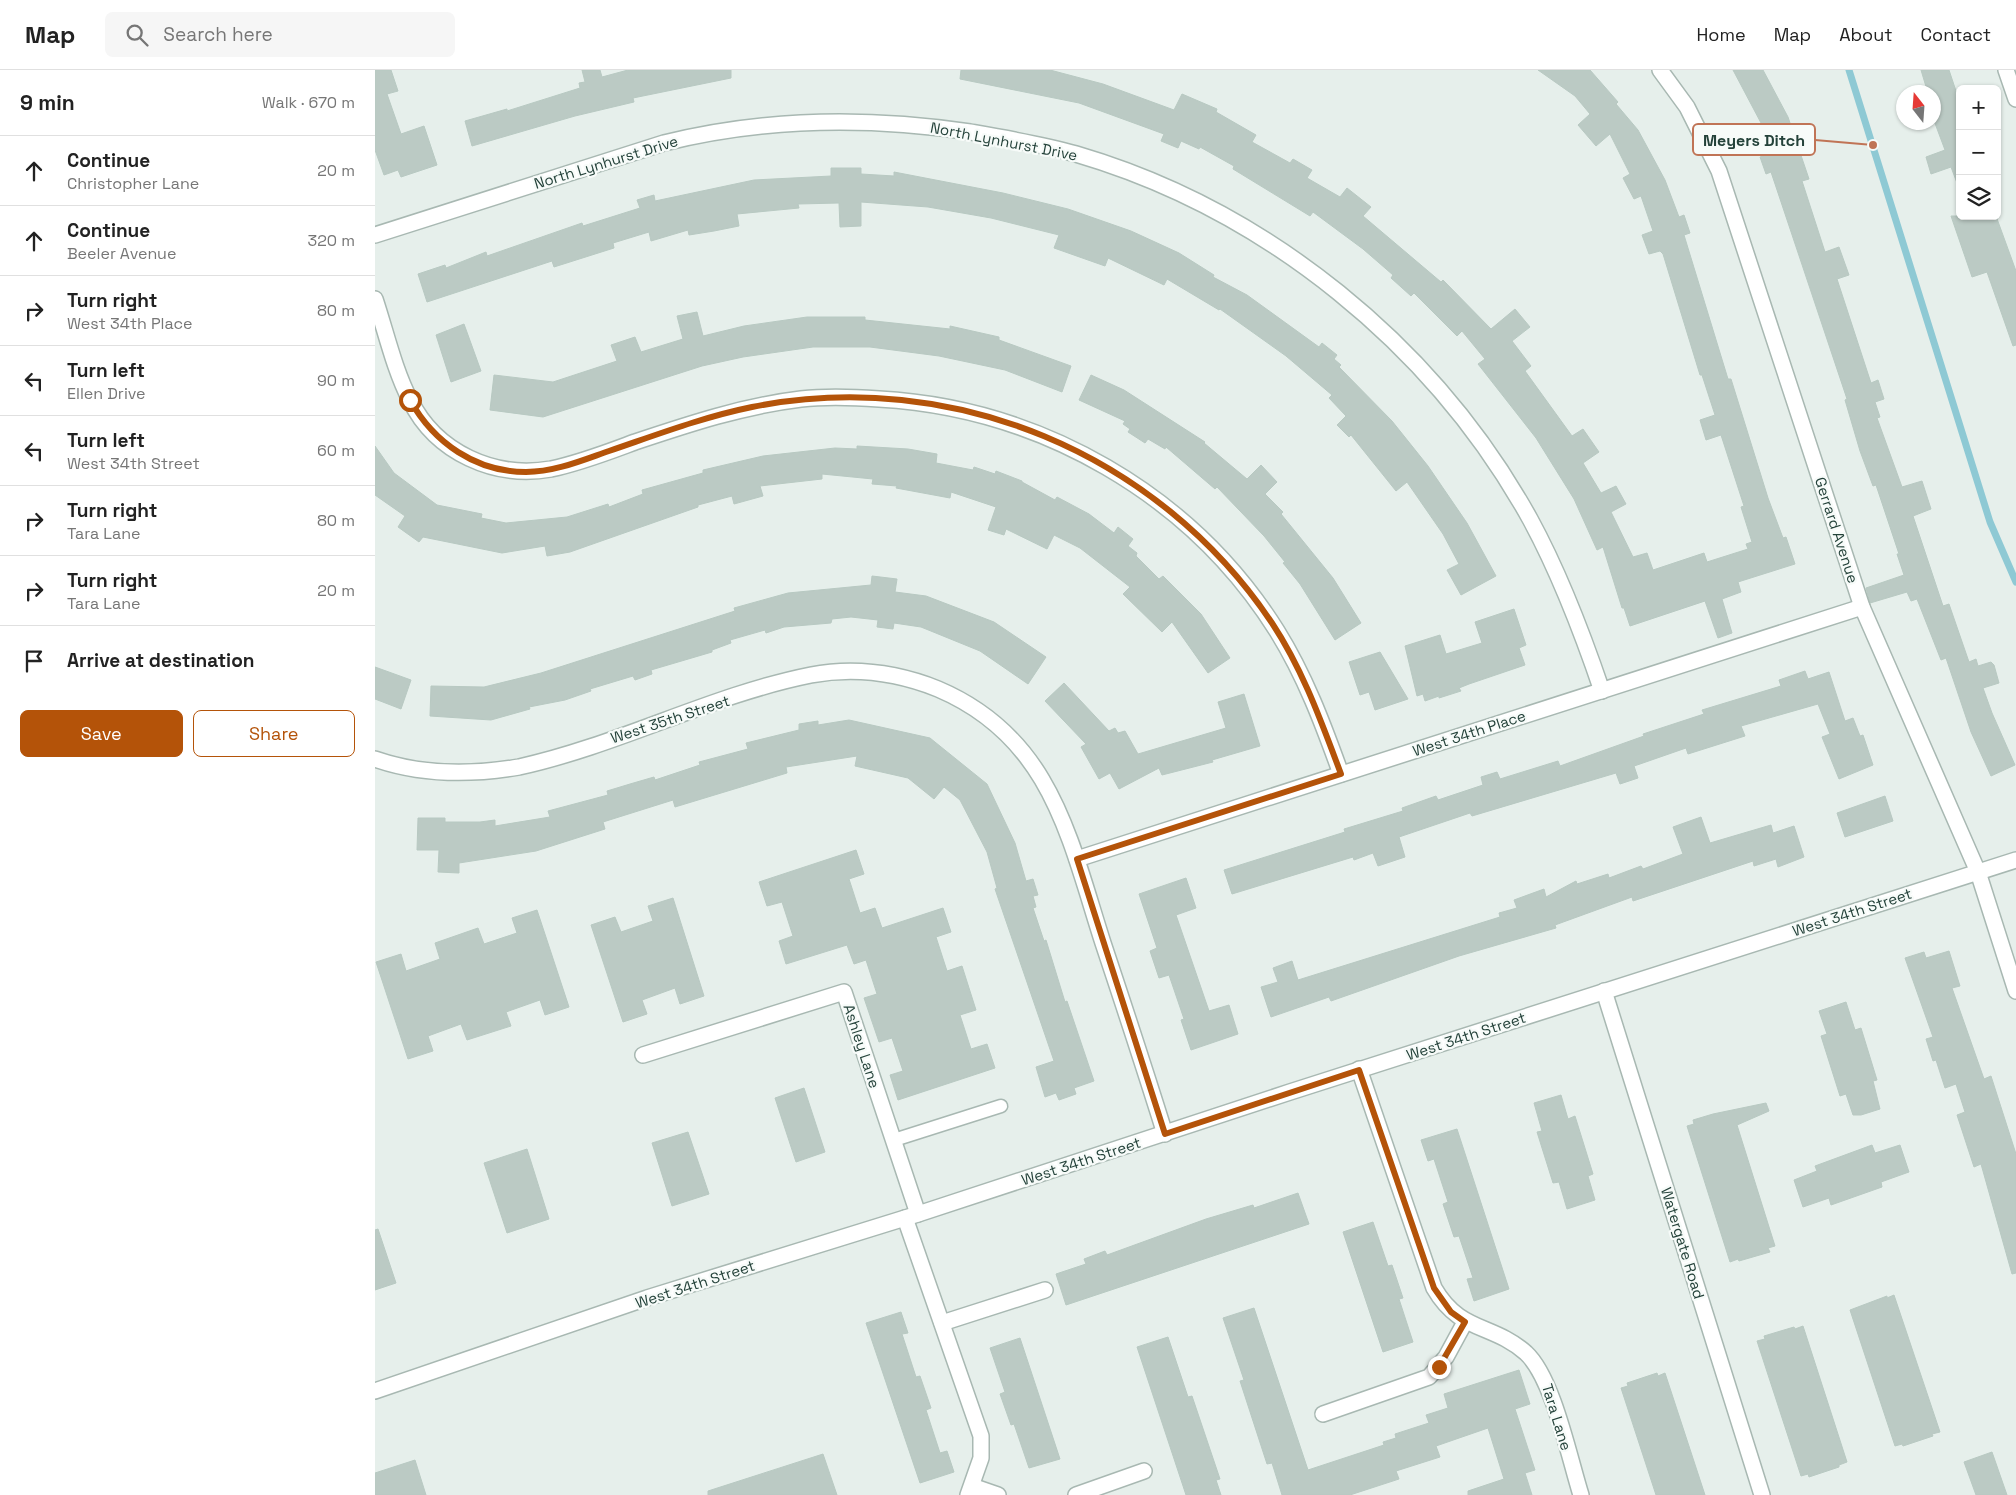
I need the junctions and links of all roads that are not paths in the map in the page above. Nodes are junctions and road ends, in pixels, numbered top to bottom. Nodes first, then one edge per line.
1 (1660, 70) edge
2 (2007, 70) edge
3 (2016, 99) edge
4 (375, 235) edge
5 (375, 299) edge
6 (1862, 607) junction
7 (1602, 691) junction
8 (375, 759) edge
9 (1341, 774) junction
10 (1077, 859) junction
11 (2016, 860) edge
12 (1978, 872) junction
13 (2016, 991) edge
14 (1604, 992) junction
15 (643, 1055) dead end
16 (1359, 1070) junction
17 (1001, 1106) dead end
18 (1165, 1134) junction
19 (893, 1140) junction
20 (912, 1216) junction
21 (1045, 1290) dead end
22 (1465, 1322) junction
23 (942, 1323) junction
24 (375, 1391) edge
25 (1323, 1414) dead end
26 (1144, 1471) dead end
27 (970, 1491) edge
28 (999, 1495) edge
29 (1076, 1495) edge
30 (1581, 1495) edge
31 (1762, 1495) edge

1 - 6 street, Gerrard Avenue
2 - 3 street
4 - 7 street, North Lynhurst Drive
5 - 9 street
6 - 7 street, West 34th Place
6 - 12 street, Gerrard Avenue
7 - 9 street, West 34th Place
8 - 10 street, West 35th Street
9 - 10 street, West 34th Place
10 - 18 street, West 35th Street
11 - 12 street, West 34th Street
12 - 13 street, Gerrard Avenue
12 - 14 street, West 34th Street
14 - 16 street, West 34th Street
14 - 31 street, Watergate Road
15 - 19 street, Ashley Lane
16 - 18 street, West 34th Street
16 - 22 street, Tara Lane
17 - 19 lane
18 - 20 street, West 34th Street
19 - 20 street, Ashley Lane
20 - 23 street, Ashley Lane
20 - 24 street, West 34th Street
21 - 23 street
22 - 25 street
22 - 30 street, Tara Lane
23 - 27 street, Ashley Lane
26 - 29 street
27 - 28 street, Ashley Lane

